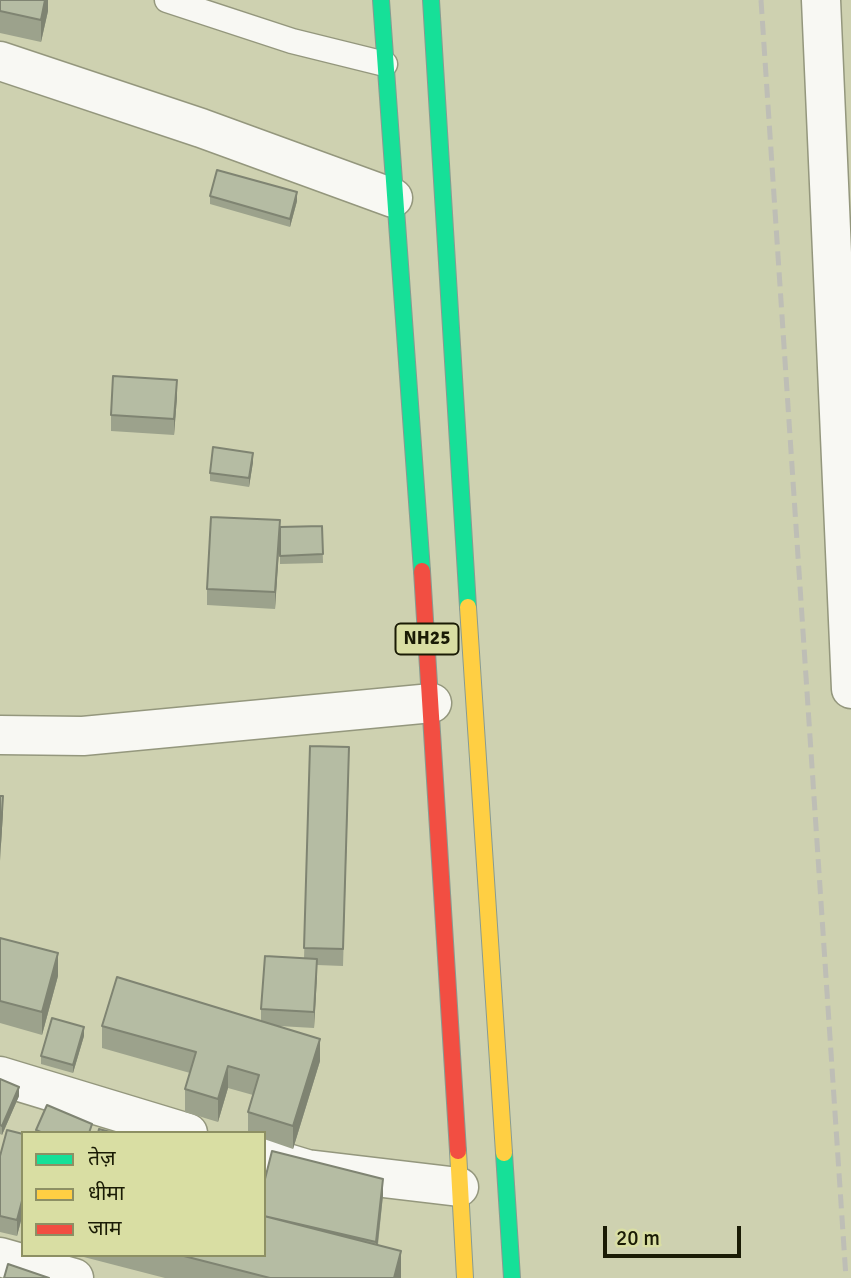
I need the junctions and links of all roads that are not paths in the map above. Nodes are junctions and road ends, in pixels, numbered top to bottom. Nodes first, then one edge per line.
1 (167, 0) edge
2 (381, 0) edge
3 (431, 0) edge
4 (821, 0) edge
5 (837, 55) edge
6 (0, 61) edge
7 (385, 64) junction
8 (393, 198) junction
9 (842, 326) edge
10 (851, 689) edge
11 (432, 703) junction
12 (0, 734) edge
13 (0, 1076) edge
14 (181, 1131) edge
15 (266, 1157) edge
16 (459, 1187) junction
17 (0, 1257) edge
18 (74, 1278) edge
19 (465, 1278) edge
20 (512, 1278) edge

1 - 7 lane
2 - 7 main road, NH25
3 - 20 main road, NH25
4 - 5 street
5 - 9 street
6 - 8 street
7 - 8 main road, NH25
8 - 11 main road, NH25
9 - 10 street
11 - 12 street
11 - 16 main road, NH25
13 - 14 street
15 - 16 street
16 - 19 main road, NH25
17 - 18 street

